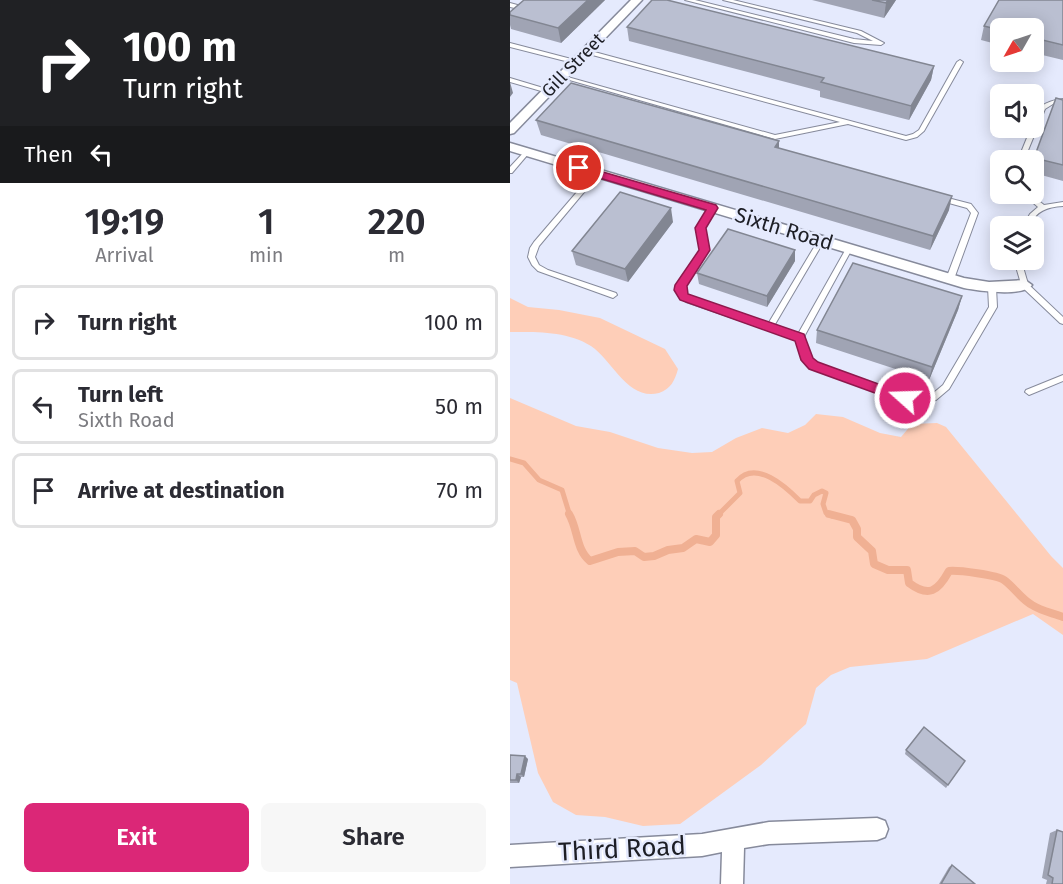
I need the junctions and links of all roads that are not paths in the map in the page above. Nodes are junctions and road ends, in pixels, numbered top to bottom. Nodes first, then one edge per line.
1 (527, 0) edge
2 (637, 0) edge
3 (688, 0) edge
4 (726, 0) edge
5 (510, 5) edge
6 (519, 7) junction
7 (510, 15) edge
8 (510, 45) edge
9 (587, 52) junction
10 (577, 62) junction
11 (960, 62) dead end
12 (562, 77) junction
13 (510, 80) edge
14 (548, 91) junction
15 (1063, 101) edge
16 (847, 123) junction
17 (510, 130) edge
18 (510, 147) edge
19 (1025, 150) edge
20 (527, 152) junction
21 (510, 171) edge
22 (597, 173) junction
23 (932, 195) edge
24 (1038, 204) edge
25 (1063, 204) edge
26 (1042, 207) junction
27 (712, 208) junction
28 (1031, 216) edge
29 (821, 241) junction
30 (849, 249) junction
31 (1021, 270) edge
32 (950, 279) junction
33 (1025, 285) junction
34 (992, 288) junction
35 (613, 295) dead end
36 (1063, 321) edge
37 (770, 327) junction
38 (800, 338) junction
39 (1063, 378) edge
40 (1029, 392) dead end
41 (877, 829) dead end
42 (733, 841) junction
43 (510, 856) edge
44 (732, 884) edge

1 - 6 lane
2 - 9 street, Gill Street
3 - 4 lane
5 - 6 lane
6 - 7 lane
8 - 10 lane
9 - 10 street, Gill Street
9 - 16 lane
10 - 12 street, Gill Street
11 - 16 lane
12 - 14 street, Gill Street
12 - 16 lane
13 - 14 lane
14 - 17 street, Gill Street
15 - 19 lane
18 - 20 street, Sixth Road
20 - 21 lane
20 - 22 street, Sixth Road
22 - 27 street, Sixth Road
22 - 35 lane
23 - 32 lane
24 - 26 lane
25 - 26 lane
26 - 28 lane
27 - 29 street, Sixth Road
27 - 37 lane
29 - 30 street, Sixth Road
29 - 37 lane
30 - 32 street, Sixth Road
30 - 38 lane
31 - 33 lane
32 - 34 street, Sixth Road
33 - 34 street, Sixth Road
33 - 36 lane
34 - 38 lane
37 - 38 lane
39 - 40 lane
41 - 42 street, Third Road
42 - 43 street, Third Road
42 - 44 street

